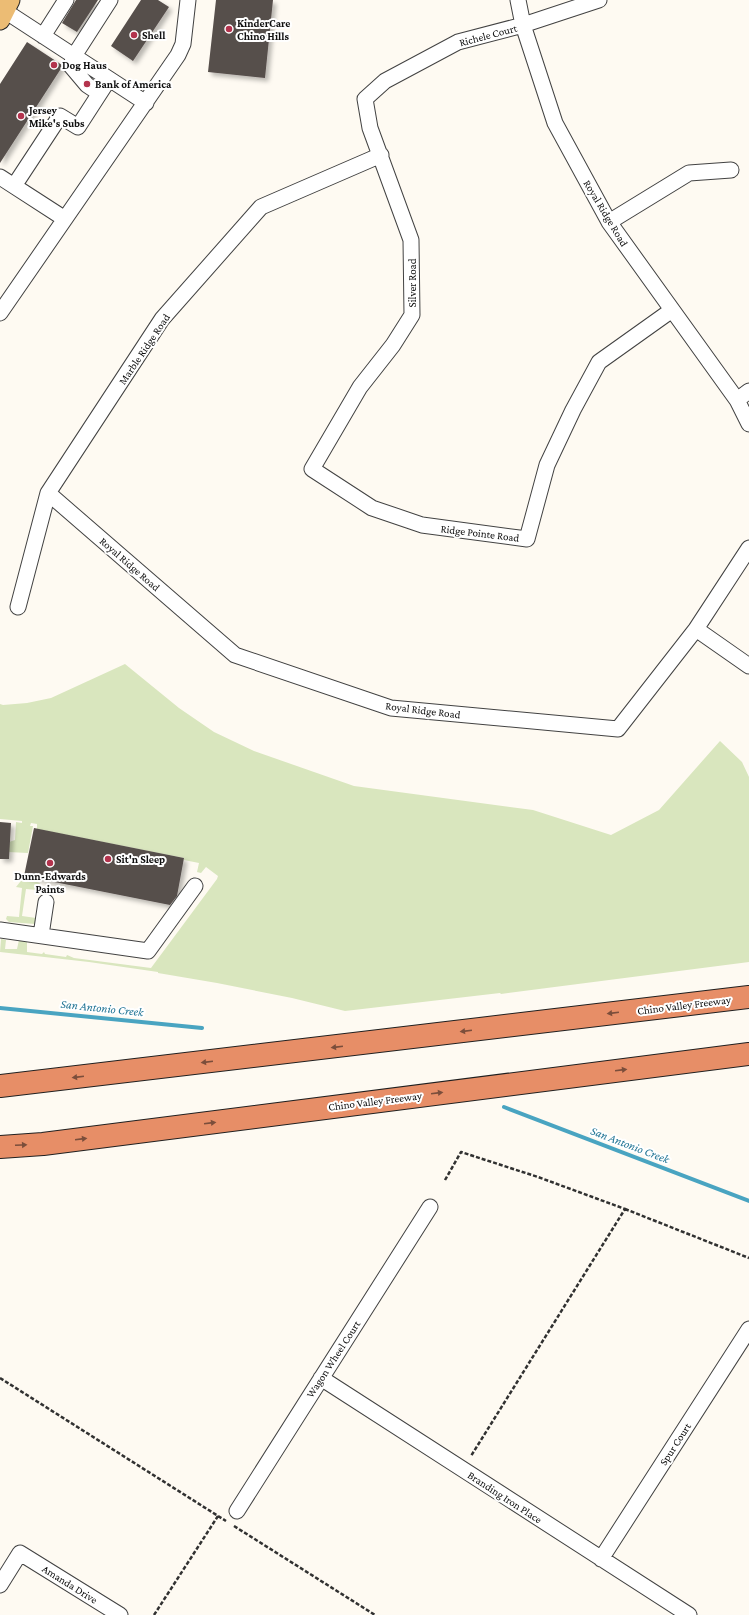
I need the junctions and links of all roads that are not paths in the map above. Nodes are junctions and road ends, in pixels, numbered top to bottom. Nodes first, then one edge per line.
1 (66, 0) edge
2 (110, 0) edge
3 (188, 0) edge
4 (518, 0) edge
5 (599, 0) edge
6 (5, 10) edge
7 (523, 25) junction
8 (43, 36) junction
9 (74, 56) junction
10 (109, 79) junction
11 (99, 93) junction
12 (365, 99) joint
13 (146, 103) junction
14 (381, 155) junction
15 (731, 170) dead end
16 (0, 177) edge
17 (14, 186) junction
18 (65, 220) junction
19 (609, 222) junction
20 (672, 310) junction
21 (0, 313) edge
22 (749, 391) edge
23 (737, 400) junction
24 (749, 424) edge
25 (312, 469) joint
26 (48, 493) junction
27 (749, 548) edge
28 (18, 607) dead end
29 (696, 629) junction
30 (749, 666) edge
31 (195, 886) dead end
32 (46, 902) dead end
33 (0, 930) edge
34 (41, 935) junction
35 (749, 997) edge
36 (749, 1054) edge
37 (4, 1086) edge
38 (0, 1146) edge
39 (430, 1207) dead end
40 (749, 1328) edge
41 (321, 1378) junction
42 (237, 1511) dead end
43 (601, 1559) junction
44 (0, 1585) edge
45 (120, 1615) edge
46 (689, 1615) edge

1 - 8 street
2 - 9 street
3 - 13 street
4 - 7 street, Royal Ridge Road
5 - 7 street, Richele Court
6 - 8 street
7 - 12 street, Richele Court
7 - 19 street, Royal Ridge Road
8 - 9 street
9 - 10 street
9 - 11 street
10 - 11 street
10 - 13 street
11 - 17 street
12 - 14 street, Silver Road
13 - 18 street
14 - 25 street, Silver Road
14 - 26 street, Marble Ridge Road
15 - 19 street
16 - 17 street
17 - 18 street
18 - 21 street
19 - 20 street, Royal Ridge Road
20 - 23 street, Royal Ridge Road
20 - 25 street, Ridge Pointe Road
22 - 23 street
23 - 24 street, Royal Ridge Road
26 - 28 street, Marble Ridge Road
26 - 29 street, Royal Ridge Road
27 - 29 street, Royal Ridge Road
29 - 30 street
31 - 34 street
32 - 34 street
33 - 34 street
35 -> 37 highway, Chino Valley Freeway
38 -> 36 highway, Chino Valley Freeway
39 - 41 street, Wagon Wheel Court
40 - 43 street, Spur Court
41 - 42 street, Wagon Wheel Court
41 - 43 street, Branding Iron Place
43 - 46 street, Branding Iron Place
44 - 45 street, Amanda Drive

